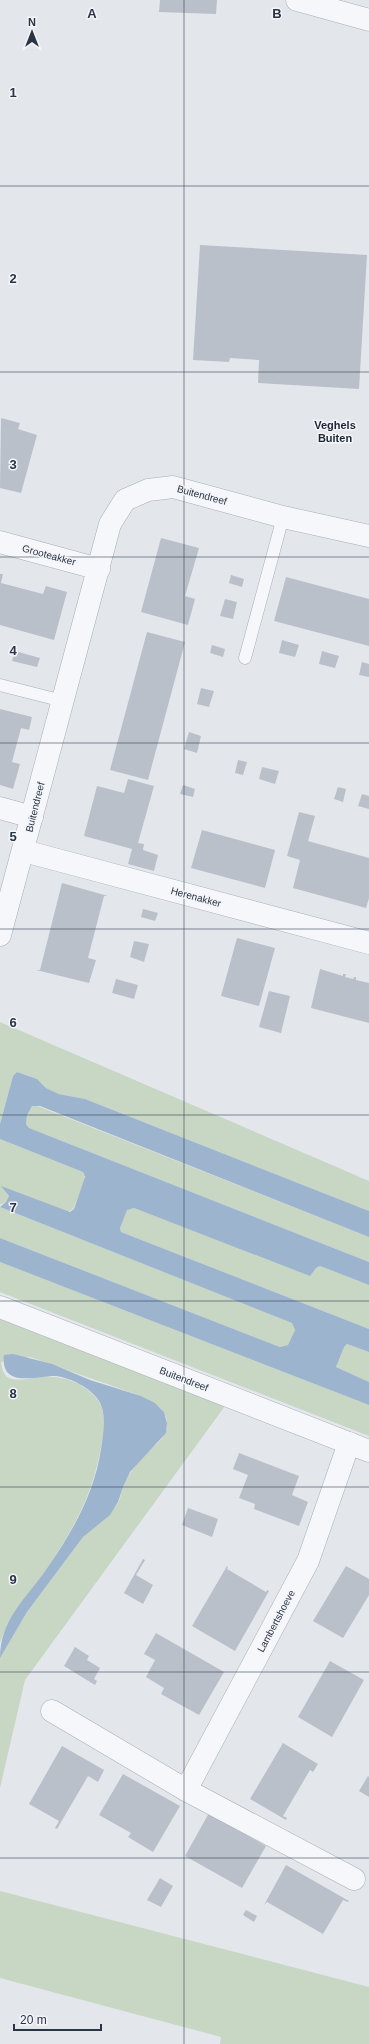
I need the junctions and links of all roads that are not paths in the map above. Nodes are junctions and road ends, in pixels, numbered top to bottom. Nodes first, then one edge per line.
1 (298, 0) edge
2 (369, 20) edge
3 (283, 517) junction
4 (369, 536) edge
5 (0, 542) edge
6 (99, 569) junction
7 (244, 658) dead end
8 (0, 685) edge
9 (63, 701) junction
10 (0, 808) edge
11 (32, 817) junction
12 (24, 851) junction
13 (0, 935) edge
14 (369, 944) edge
15 (0, 1307) edge
16 (359, 1447) edge
17 (52, 1711) dead end
18 (186, 1790) junction
19 (354, 1879) dead end

1 - 2 street
3 - 4 street, Buitendreef
3 - 6 street, Buitendreef
3 - 7 lane
5 - 6 street, Grooteakker
6 - 9 street, Buitendreef
8 - 9 lane
9 - 11 street, Buitendreef
10 - 11 street
11 - 12 street, Buitendreef
12 - 13 street, Buitendreef
12 - 14 street, Herenakker
15 - 16 street, Buitendreef
16 - 18 street, Lambertshoeve
17 - 18 street
18 - 19 street

